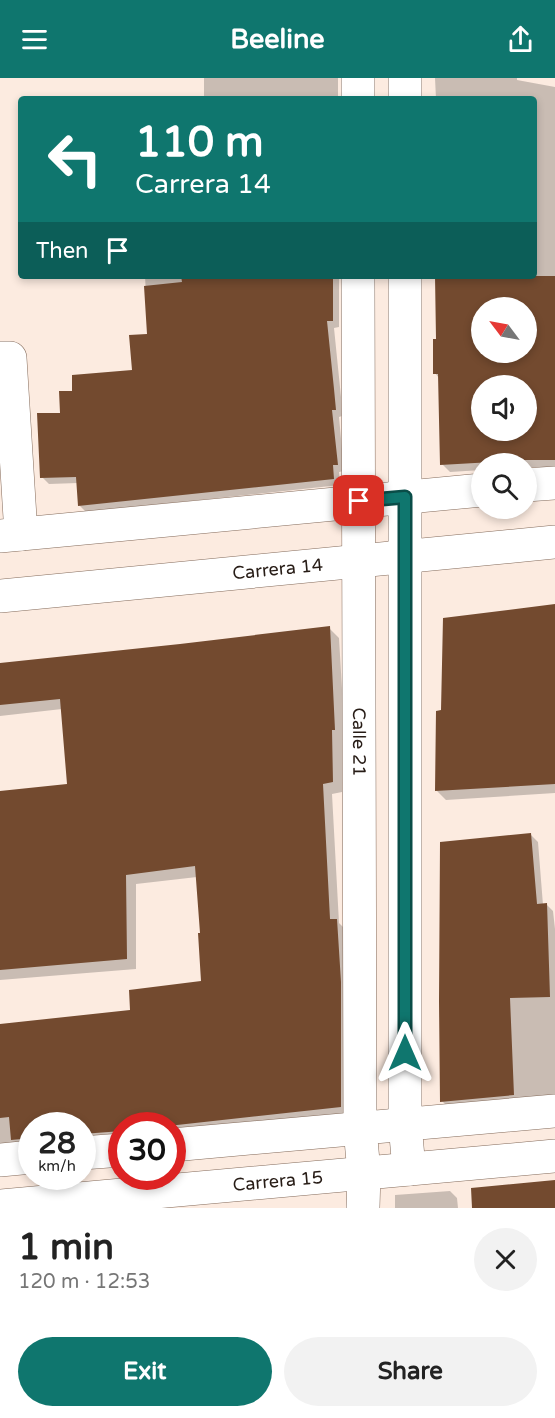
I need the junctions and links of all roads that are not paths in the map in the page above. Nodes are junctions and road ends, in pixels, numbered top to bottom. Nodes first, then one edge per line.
1 (358, 78) edge
2 (405, 78) edge
3 (358, 96) edge
4 (405, 96) edge
5 (358, 279) edge
6 (405, 279) edge
7 (0, 358) edge
8 (8, 442) edge
9 (555, 483) edge
10 (537, 484) edge
11 (471, 491) edge
12 (405, 497) junction
13 (359, 501) junction
14 (10, 535) edge
15 (555, 542) edge
16 (405, 556) junction
17 (359, 561) junction
18 (0, 596) edge
19 (555, 1111) edge
20 (405, 1124) junction
21 (360, 1128) junction
22 (186, 1144) edge
23 (555, 1156) edge
24 (18, 1158) edge
25 (0, 1160) edge
26 (409, 1169) junction
27 (364, 1173) junction
28 (0, 1206) edge
29 (363, 1208) edge

1 - 3 street
2 - 4 street
5 - 13 street, Calle 21
6 - 12 street
7 - 8 street
8 - 14 street
9 - 10 street
11 - 12 street
12 - 13 street
12 - 16 street
13 - 14 street
13 - 17 street, Calle 21
15 - 16 street, Carrera 14
16 - 17 street, Carrera 14
16 - 20 street
17 - 18 street, Carrera 14
17 - 21 street, Calle 21
19 - 20 street
20 - 21 street
20 - 26 street
21 - 22 street
21 - 27 street, Calle 21
23 - 26 street, Carrera 15
24 - 25 street
26 - 27 street, Carrera 15
27 - 28 street, Carrera 15
27 - 29 street, Calle 21

